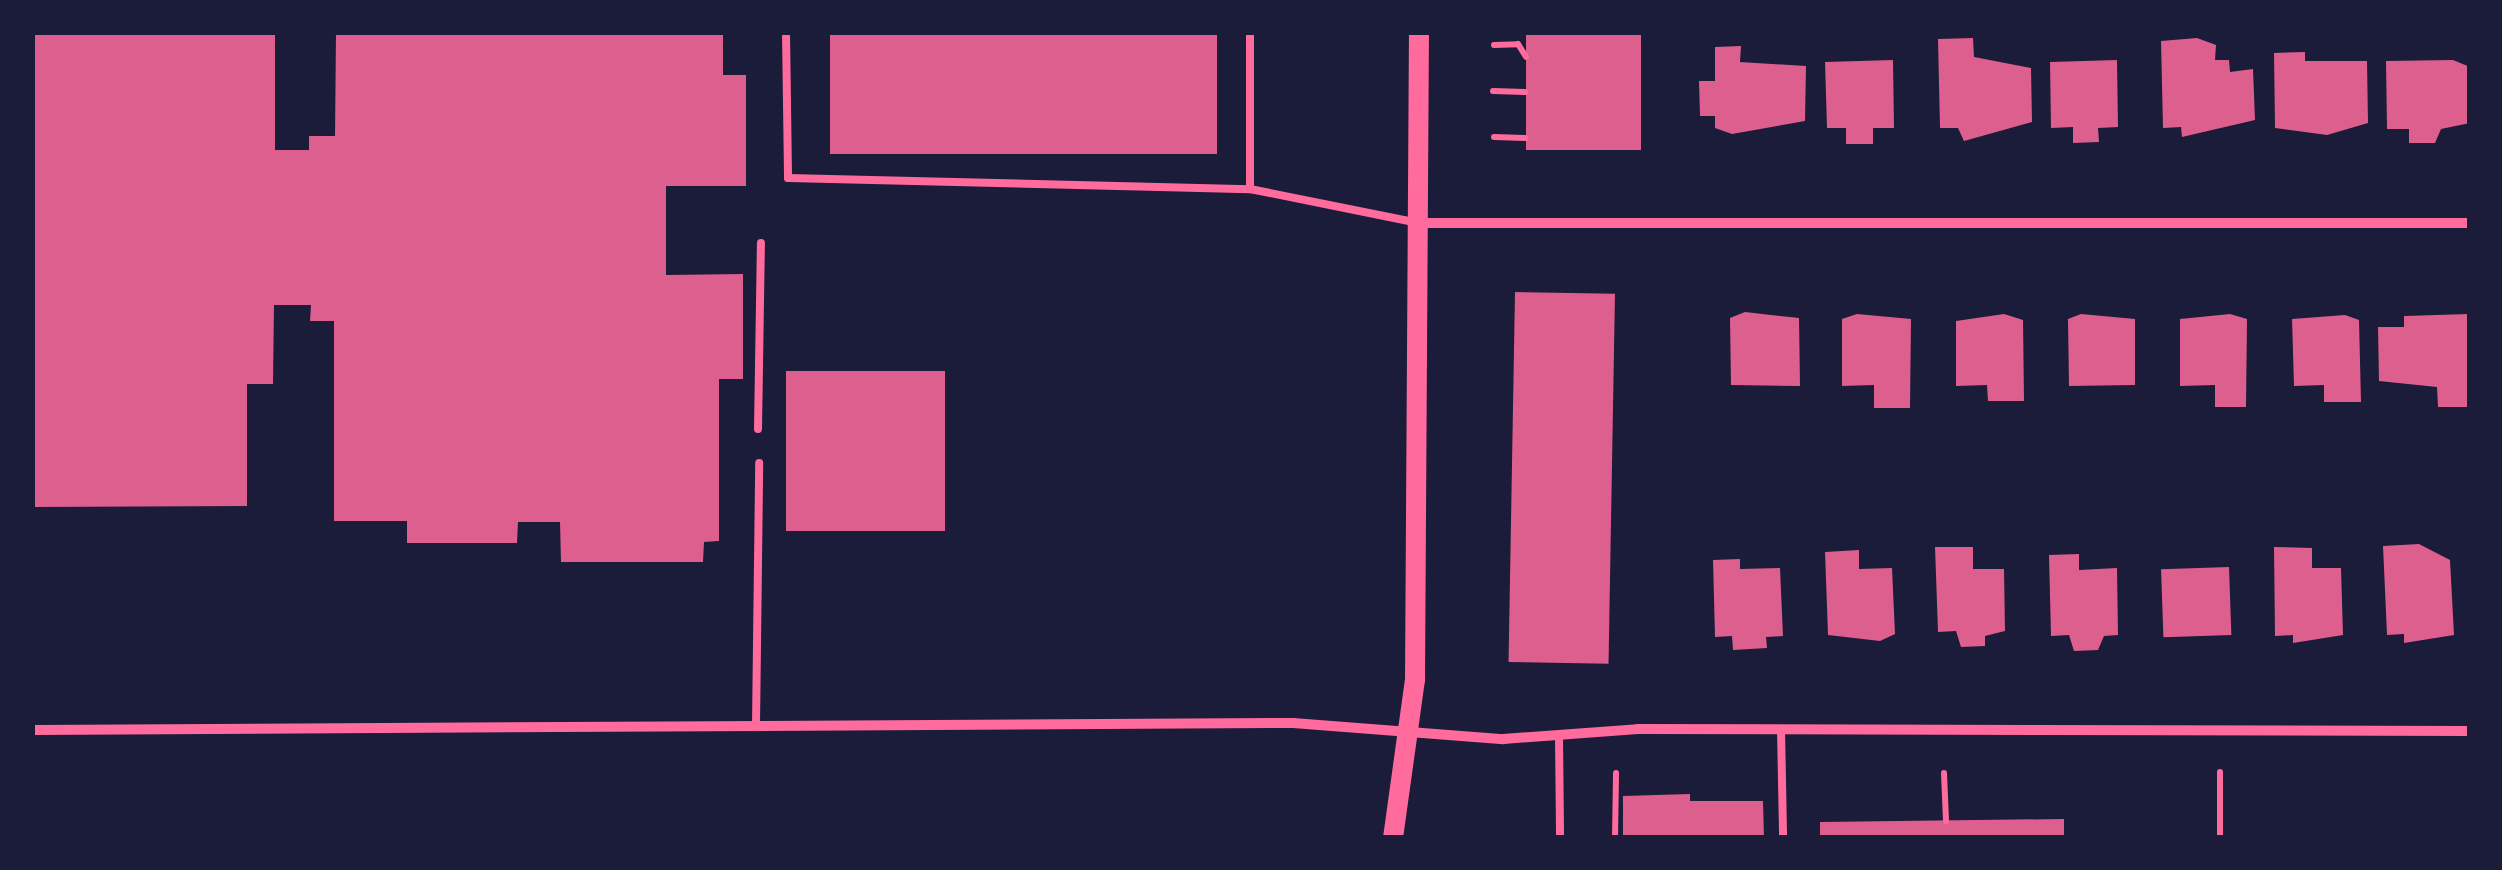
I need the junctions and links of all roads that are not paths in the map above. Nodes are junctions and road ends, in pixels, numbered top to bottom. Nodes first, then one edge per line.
1 (786, 32) edge
2 (1250, 32) edge
3 (1419, 32) edge
4 (1250, 189) junction
5 (1419, 223) junction
6 (2470, 224) edge
7 (760, 243) dead end
8 (758, 429) dead end
9 (760, 463) dead end
10 (756, 726) junction
11 (1781, 729) junction
12 (32, 730) edge
13 (2470, 731) edge
14 (1411, 734) junction
15 (1559, 736) junction
16 (1393, 838) edge
17 (1560, 838) edge
18 (1783, 838) edge

1 - 4 lane
2 - 4 lane
3 - 5 main road
4 - 5 lane
5 - 6 street
5 - 14 main road
7 - 8 lane
9 - 10 lane
10 - 12 street
10 - 14 street
11 - 13 street
11 - 15 street
11 - 18 lane
14 - 15 street
14 - 16 main road
15 - 17 lane

